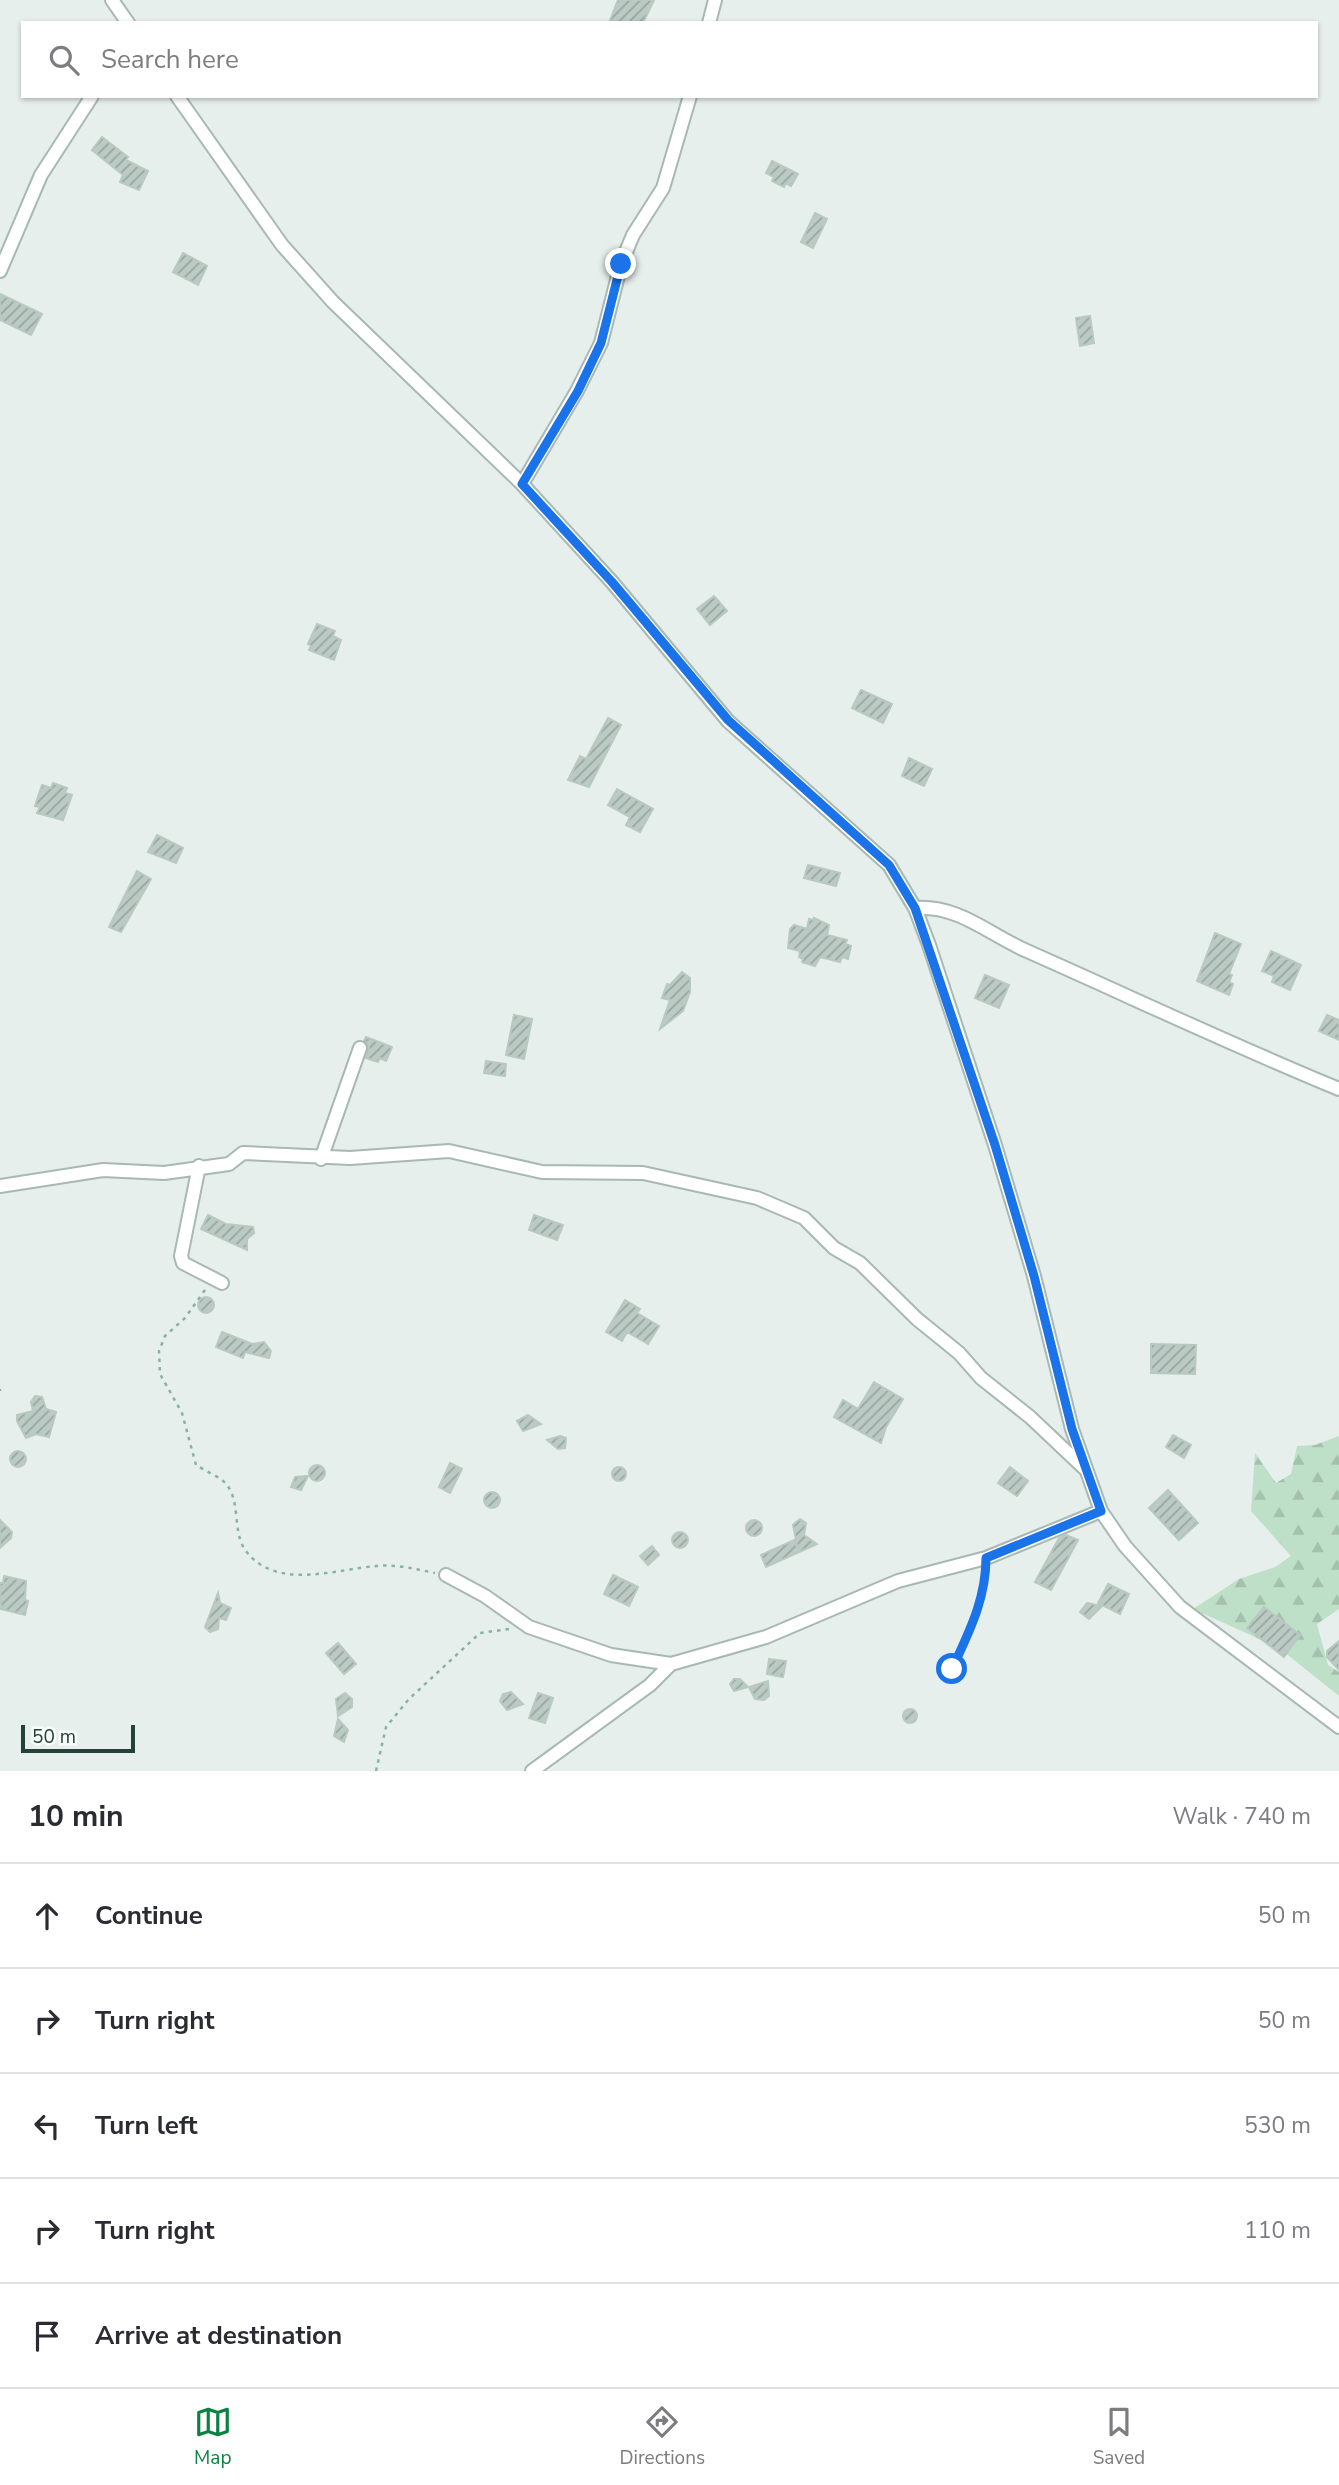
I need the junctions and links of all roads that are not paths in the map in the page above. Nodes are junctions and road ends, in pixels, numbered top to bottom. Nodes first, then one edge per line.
1 (112, 0) edge
2 (715, 0) edge
3 (127, 21) edge
4 (710, 21) edge
5 (91, 98) edge
6 (178, 98) edge
7 (689, 98) edge
8 (0, 271) edge
9 (522, 484) junction
10 (915, 908) junction
11 (360, 1048) dead end
12 (1339, 1089) edge
13 (321, 1159) junction
14 (199, 1166) junction
15 (0, 1186) edge
16 (217, 1281) road end
17 (1087, 1471) junction
18 (1101, 1511) junction
19 (446, 1575) road end
20 (671, 1664) junction
21 (1339, 1727) edge
22 (532, 1771) edge

1 - 3 street
2 - 4 street
5 - 8 street
6 - 9 street
7 - 9 street
9 - 10 street
10 - 12 street
10 - 17 street
11 - 13 street
13 - 14 street
13 - 17 street
14 - 15 street
14 - 16 street
17 - 18 street
18 - 20 street
18 - 21 street
19 - 20 street
20 - 22 street

